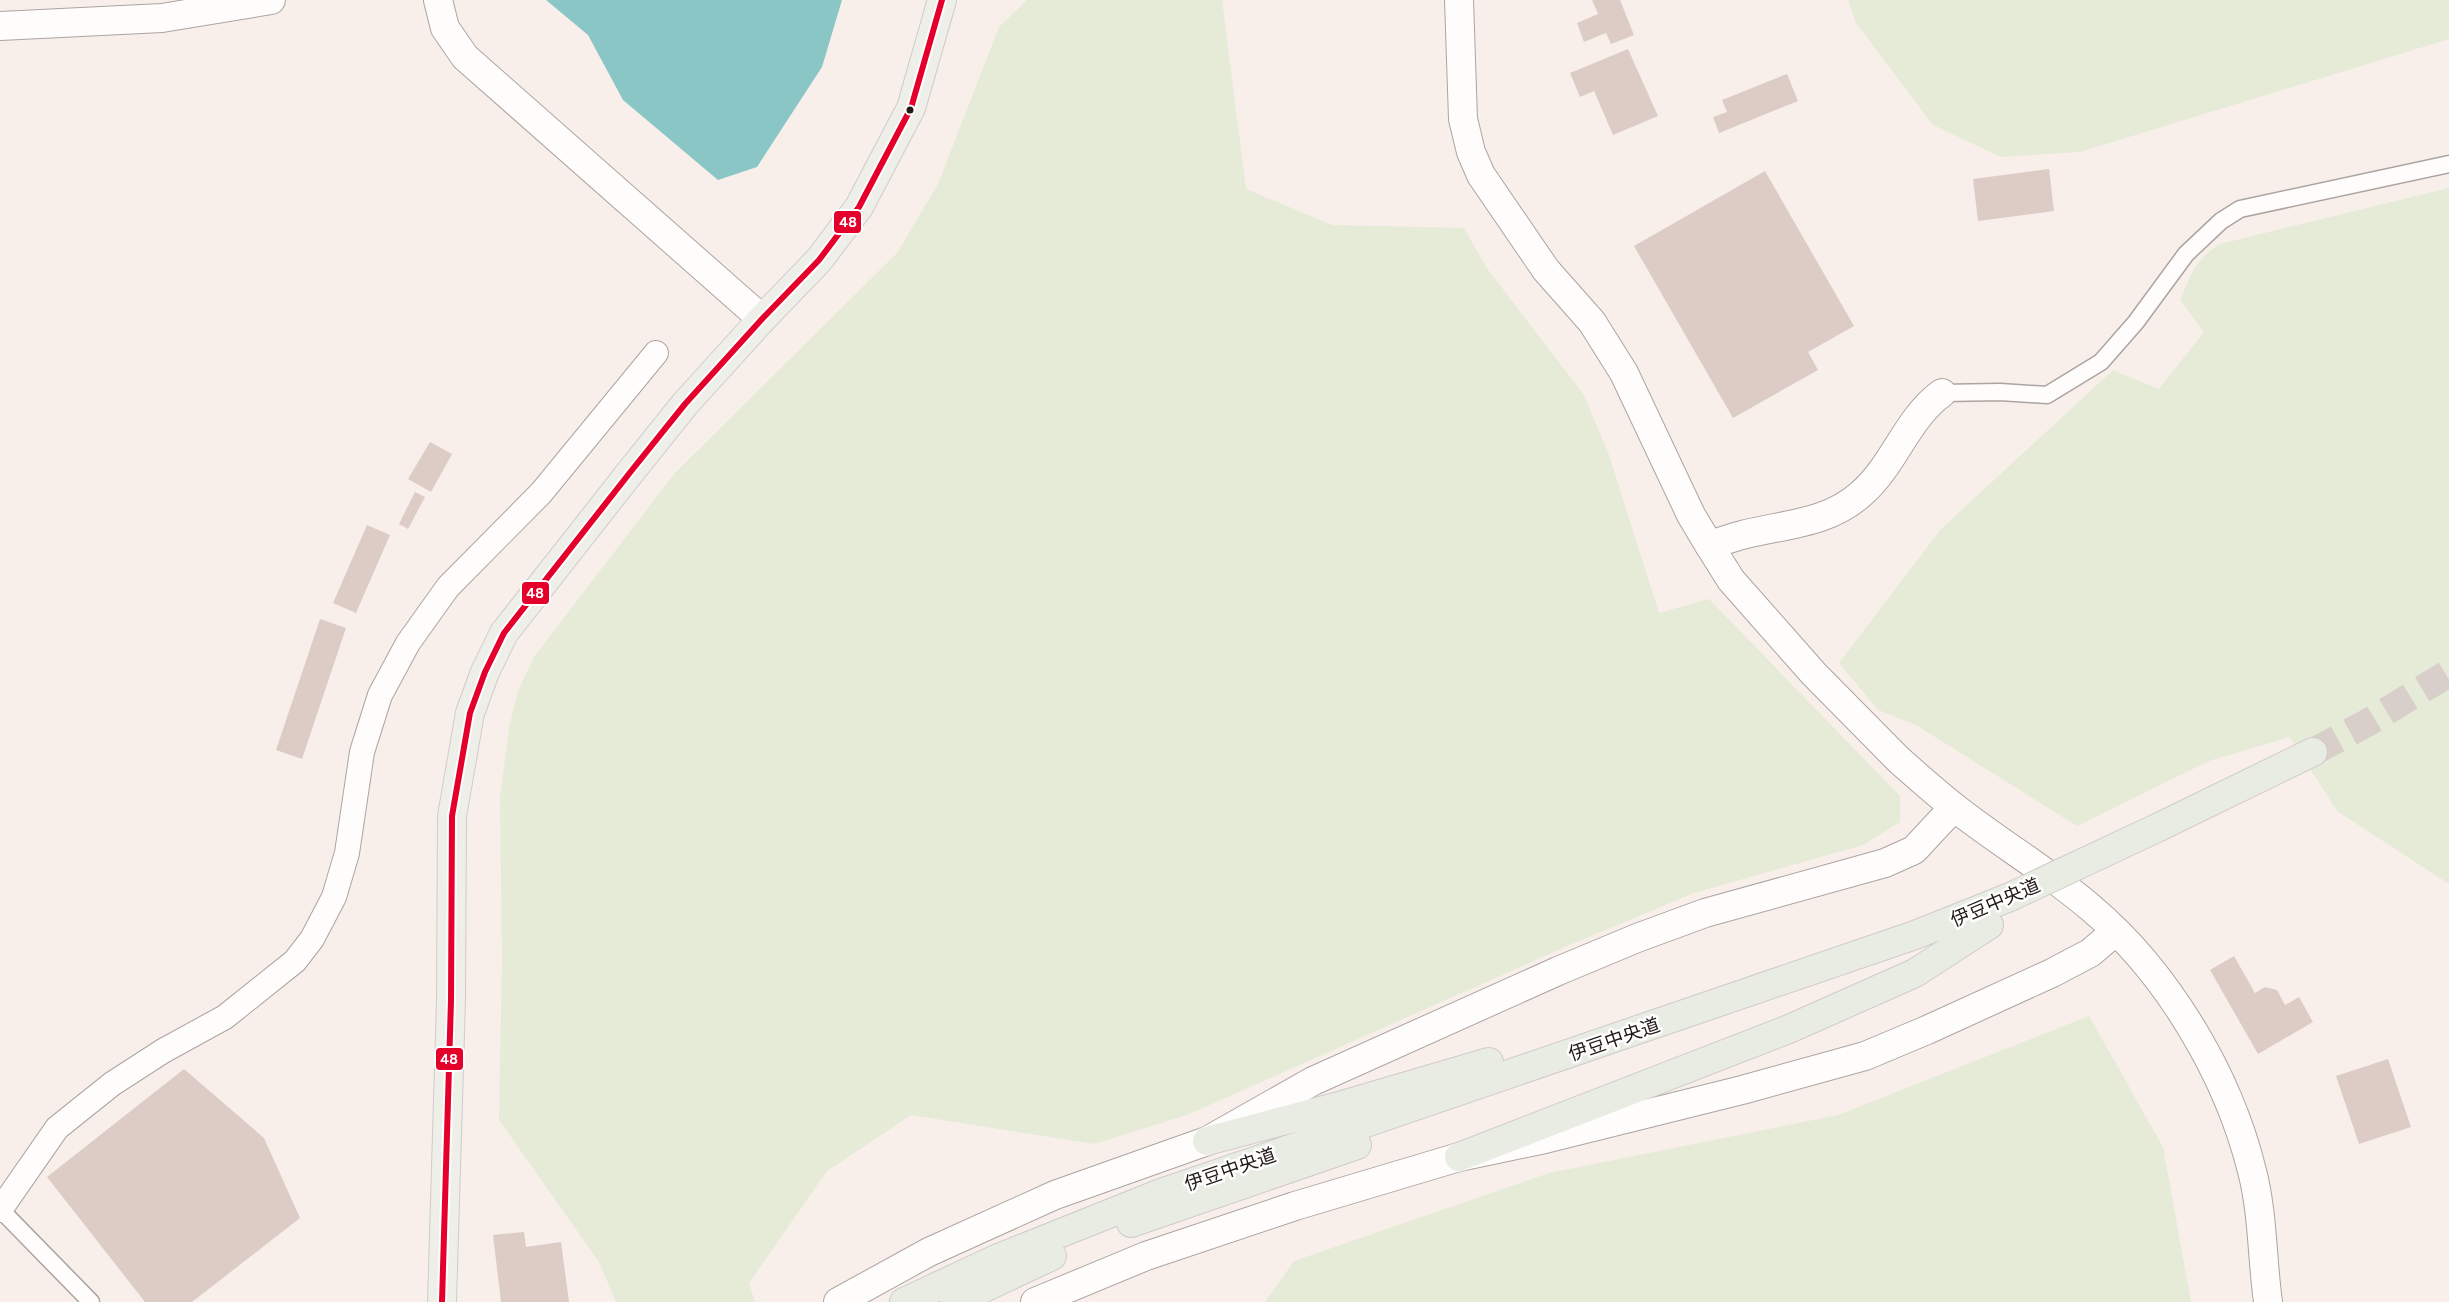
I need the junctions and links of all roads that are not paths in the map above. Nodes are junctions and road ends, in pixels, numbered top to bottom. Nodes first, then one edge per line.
1 (271, 0) edge
2 (438, 0) edge
3 (942, 0) edge
4 (1459, 0) edge
5 (0, 26) edge
6 (2449, 164) edge
7 (762, 319) junction
8 (656, 353) dead end
9 (1942, 393) joint
10 (1709, 545) junction
11 (2317, 760) tunnel mouth
12 (1954, 807) junction
13 (2016, 903) junction
14 (1989, 925) junction
15 (2116, 931) junction
16 (1740, 996) junction
17 (1207, 1142) junction
18 (1459, 1157) junction
19 (0, 1210) edge
20 (91, 1302) edge
21 (442, 1302) edge
22 (838, 1302) edge
23 (904, 1302) edge
24 (954, 1302) edge
25 (1035, 1302) edge
26 (2268, 1302) edge

1 - 5 street
2 - 7 street
3 - 7 highway
4 - 10 street
6 - 9 lane
7 - 21 highway
8 - 19 street
9 - 10 street
10 - 12 street
11 - 13 highway, 伊豆中央道, bridge
12 - 15 street
12 - 17 street
13 - 14 highway, 伊豆中央道
13 - 16 highway, 伊豆中央道
14 - 18 highway
14 - 24 highway, 伊豆中央道
15 - 18 street
15 - 26 street
16 - 17 highway
16 - 23 highway, 伊豆中央道
17 - 22 street
18 - 25 street
19 - 20 lane

